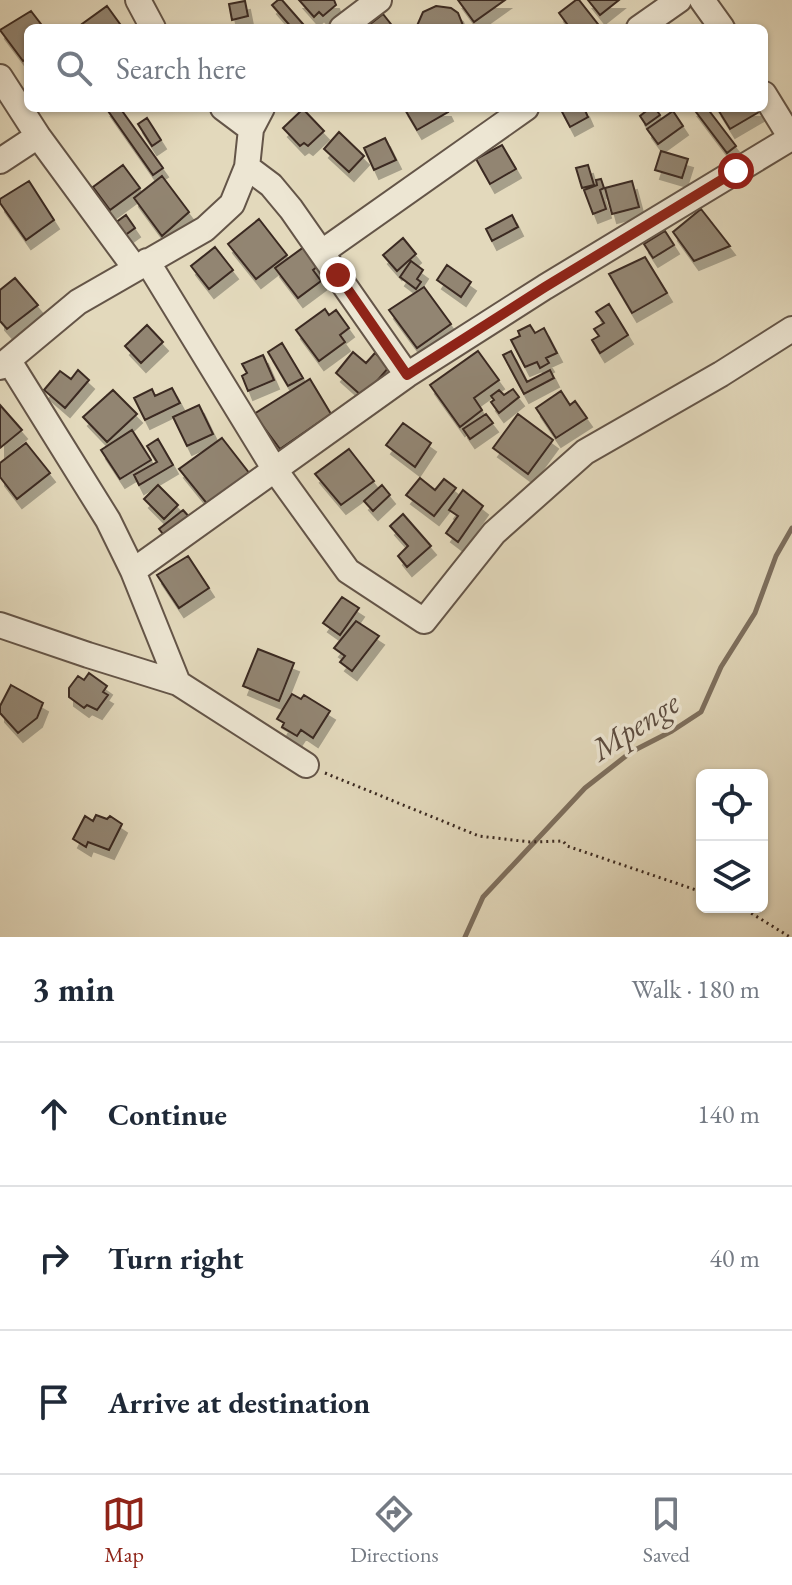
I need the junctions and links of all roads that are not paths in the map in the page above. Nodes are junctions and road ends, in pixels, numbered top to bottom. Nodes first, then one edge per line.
1 (138, 0) edge
2 (679, 0) edge
3 (702, 0) edge
4 (372, 2) edge
5 (151, 24) edge
6 (347, 24) edge
7 (645, 24) edge
8 (719, 24) edge
9 (0, 77) edge
10 (768, 100) edge
11 (237, 112) edge
12 (520, 112) edge
13 (257, 118) edge
14 (38, 136) junction
15 (792, 139) edge
16 (0, 161) edge
17 (247, 167) junction
18 (322, 252) junction
19 (141, 264) junction
20 (792, 329) edge
21 (4, 364) edge
22 (407, 375) junction
23 (275, 470) junction
24 (133, 571) junction
25 (0, 625) edge
26 (178, 683) junction
27 (306, 765) road end

1 - 5 street
2 - 7 street
3 - 8 street
4 - 6 street
9 - 14 street
10 - 15 street
11 - 13 street
12 - 18 street
13 - 17 street
14 - 16 street
14 - 19 street
15 - 22 street
17 - 18 street
17 - 19 street
18 - 22 street
19 - 21 street
19 - 23 street
20 - 23 street
21 - 24 street
22 - 23 street
23 - 24 street
24 - 26 street
25 - 26 street
26 - 27 street

